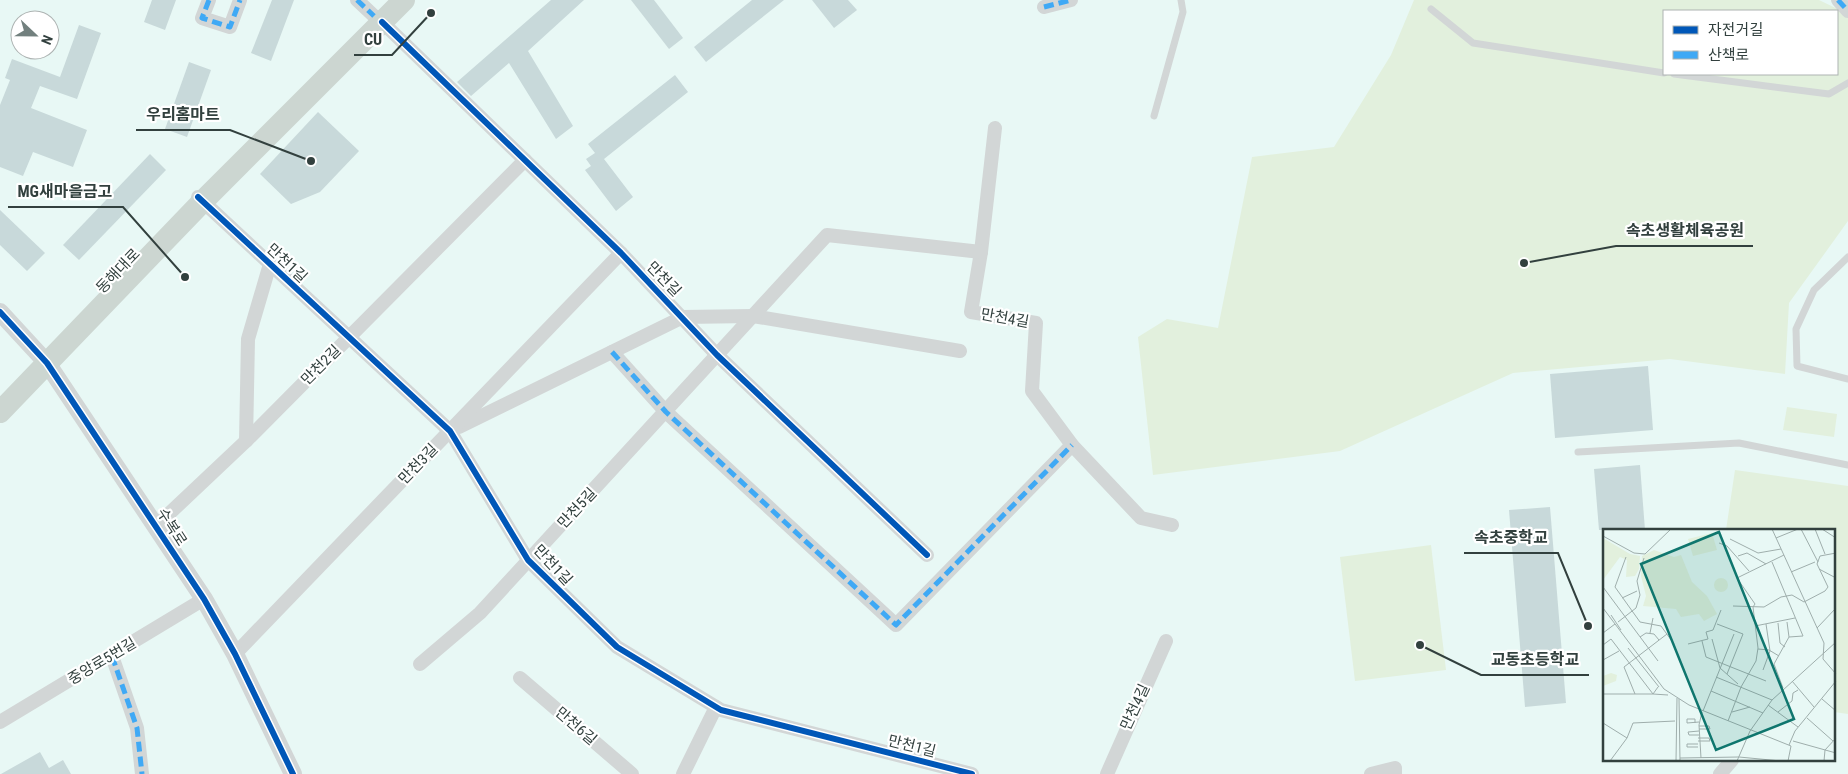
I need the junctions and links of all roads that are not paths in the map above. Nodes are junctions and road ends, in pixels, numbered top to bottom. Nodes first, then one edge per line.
1 (209, 0) edge
2 (240, 0) edge
3 (357, 0) edge
4 (404, 0) edge
5 (1071, 0) edge
6 (1181, 0) edge
7 (1838, 0) edge
8 (1044, 7) dead end
9 (1431, 8) dead end
10 (1848, 11) edge
11 (381, 13) edge
12 (1663, 72) edge
13 (1682, 75) edge
14 (1848, 83) edge
15 (1154, 116) dead end
16 (995, 128) dead end
17 (525, 160) junction
18 (201, 199) junction
19 (981, 252) junction
20 (621, 253) junction
21 (1848, 257) edge
22 (270, 264) junction
23 (0, 312) edge
24 (753, 316) junction
25 (683, 318) junction
26 (348, 337) junction
27 (960, 351) dead end
28 (612, 352) junction
29 (717, 355) junction
30 (45, 360) junction
31 (1848, 379) edge
32 (0, 401) edge
33 (0, 412) edge
34 (666, 412) junction
35 (450, 431) junction
36 (246, 441) junction
37 (1072, 445) junction
38 (1578, 452) dead end
39 (1848, 465) edge
40 (1172, 525) dead end
41 (156, 526) junction
42 (927, 555) dead end
43 (528, 560) junction
44 (204, 599) junction
45 (1166, 641) dead end
46 (235, 654) junction
47 (112, 656) junction
48 (420, 664) dead end
49 (520, 678) dead end
50 (716, 707) junction
51 (0, 722) edge
52 (1730, 762) edge
53 (924, 768) edge
54 (142, 774) edge
55 (294, 774) edge
56 (632, 774) edge
57 (683, 774) edge
58 (972, 774) edge
59 (1107, 774) edge
60 (1371, 774) edge
61 (1395, 774) edge
62 (1720, 774) edge

1 - 2 street
3 - 11 street, 만천길
4 - 11 main road, 동해대로
5 - 8 street
6 - 15 lane
7 - 10 street
9 - 12 lane
11 - 17 street, 만천길
11 - 18 main road, 동해대로
13 - 14 lane
16 - 19 street
17 - 20 street, 만천길
17 - 26 street, 만천2길
18 - 22 street, 만천1길
18 - 30 main road, 동해대로
19 - 24 street
19 - 37 street, 만천4길
20 - 25 street, 만천길
20 - 35 street, 만천3길
21 - 31 lane
22 - 26 street, 만천1길
22 - 36 street, 만천1길
23 - 30 street, 수복로
24 - 25 street
24 - 27 street
24 - 29 street, 만천5길
25 - 28 street, 만천길
25 - 29 street, 만천길
26 - 35 street, 만천1길
26 - 36 street, 만천2길
28 - 34 street
28 - 35 street, 만천길
29 - 34 street, 만천5길
29 - 42 street, 만천길
30 - 32 main road, 동해대로
30 - 33 main road, 동해대로
30 - 41 street, 수복로
34 - 37 street
34 - 43 street, 만천5길
35 - 43 street, 만천1길
35 - 46 street, 만천3길
36 - 41 street, 만천2길
37 - 40 street, 만천4길
38 - 39 lane
41 - 44 street, 수복로
43 - 48 street, 만천5길
43 - 50 street, 만천1길
44 - 46 street, 수복로
44 - 47 street, 중앙로5번길
45 - 59 street, 만천4길
46 - 55 street, 수복로
47 - 51 street, 중앙로5번길
47 - 54 street
49 - 56 street, 만천6길
50 - 53 street, 만천1길
50 - 57 street
52 - 62 street
53 - 58 street, 만천1길
60 - 61 street

